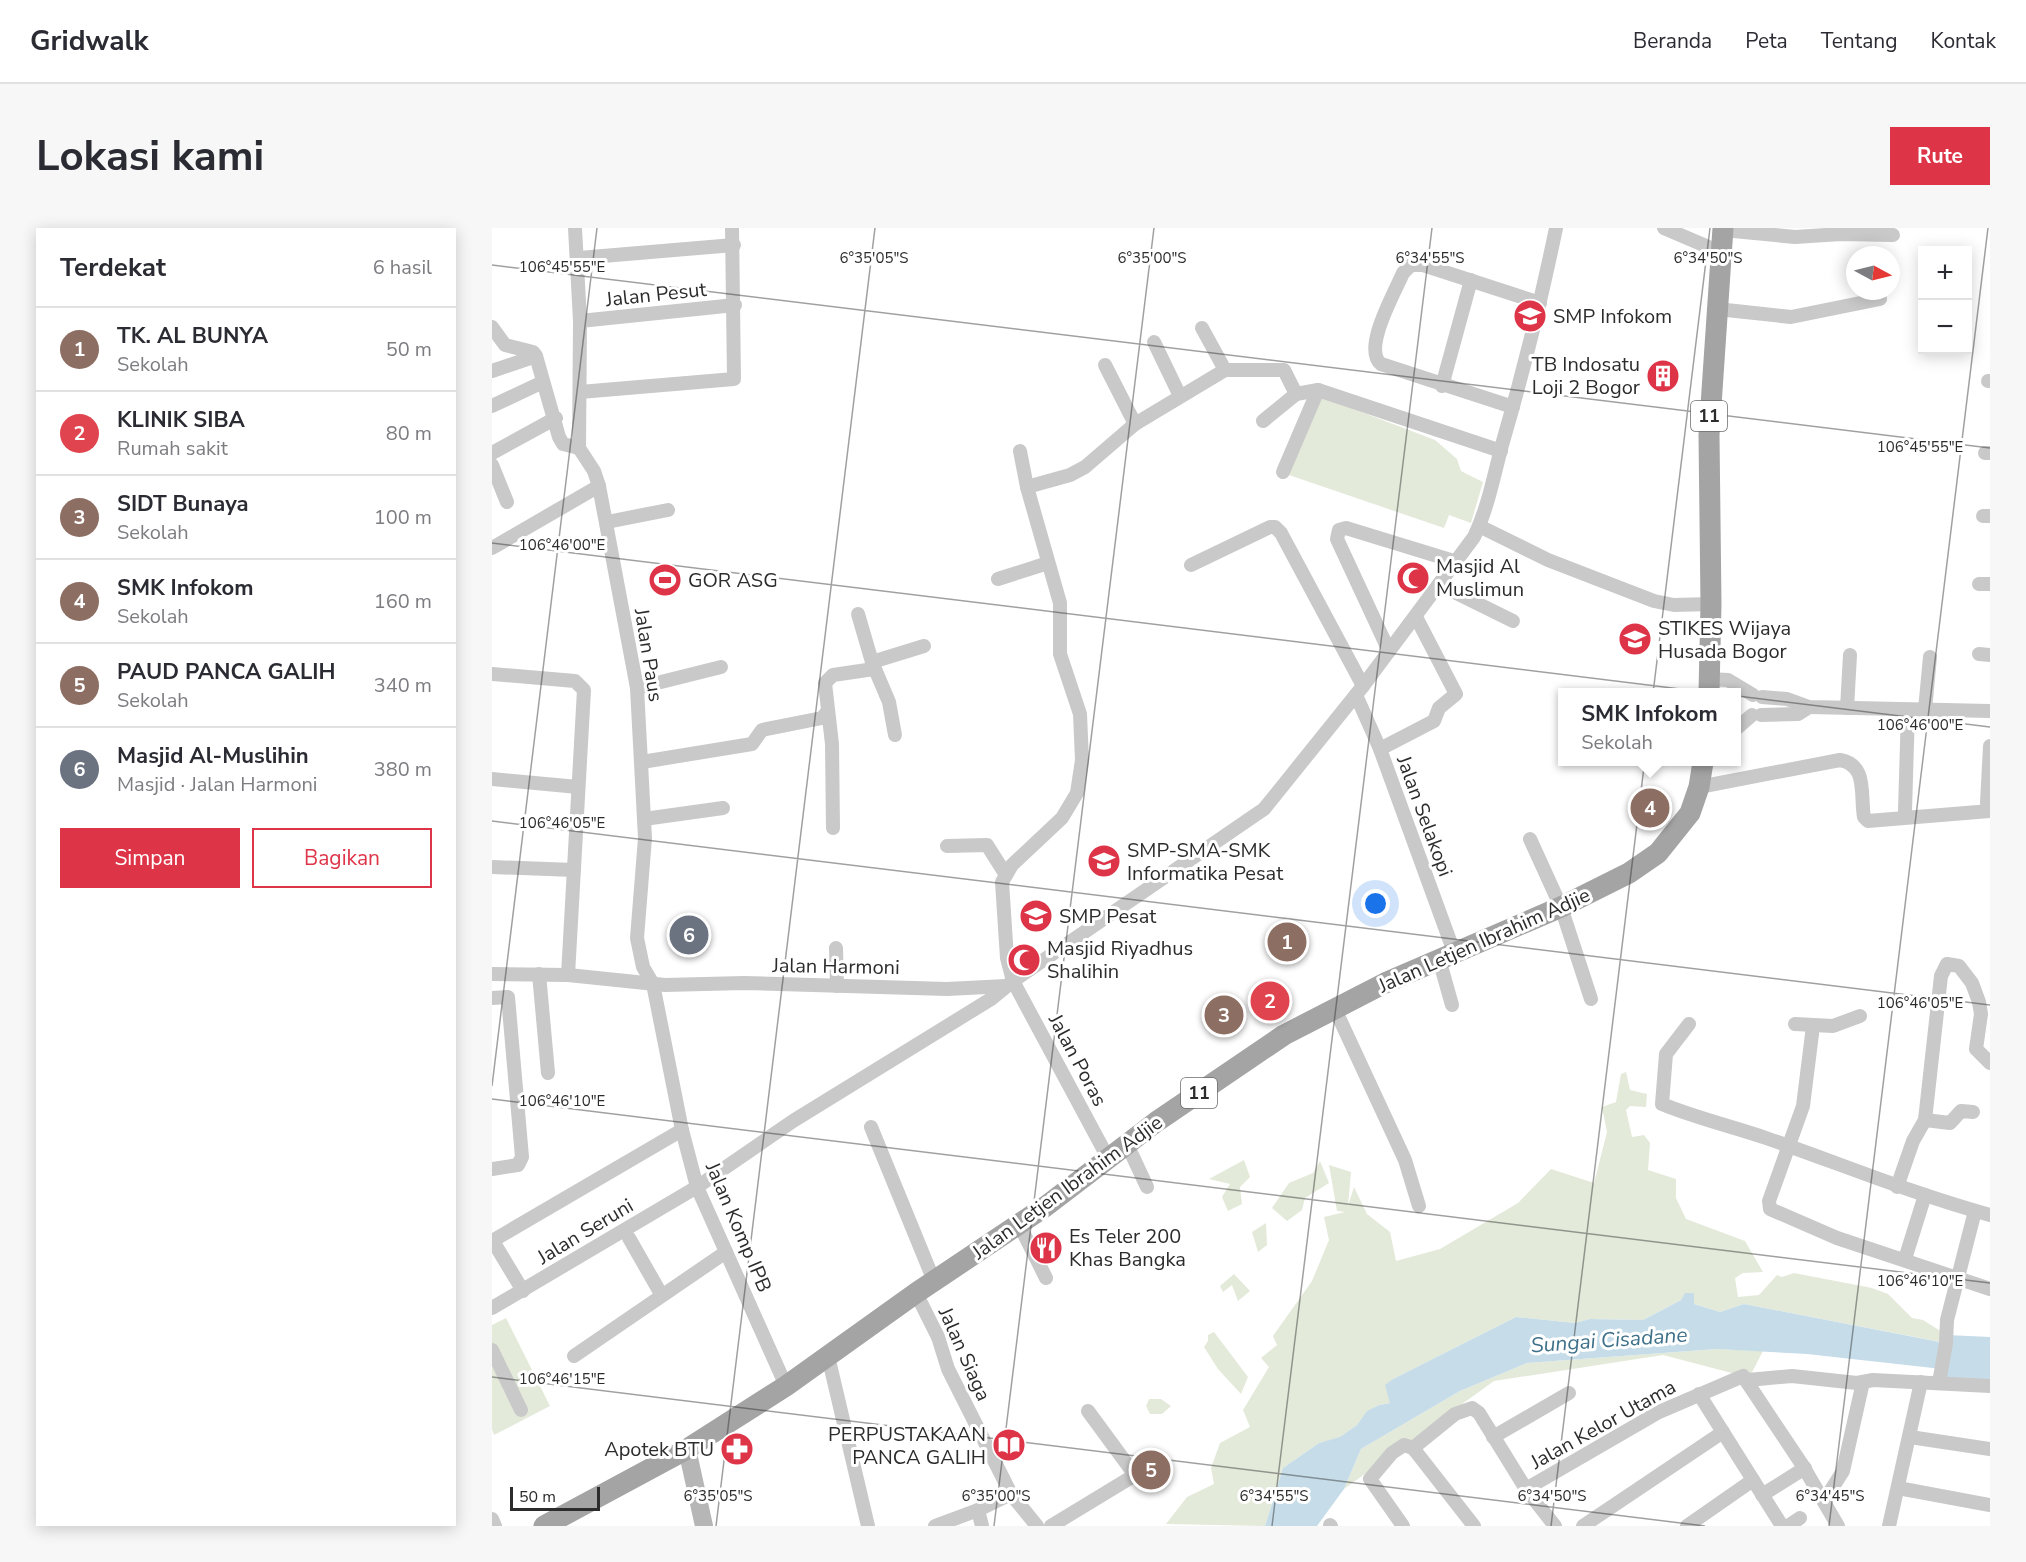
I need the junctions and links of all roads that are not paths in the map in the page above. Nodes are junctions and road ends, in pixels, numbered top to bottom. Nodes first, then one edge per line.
1 (575, 228) edge
2 (732, 228) edge
3 (1556, 228) edge
4 (1664, 228) edge
5 (1723, 229) edge
6 (1893, 235) dead end
7 (734, 245) junction
8 (1720, 252) junction
9 (579, 258) junction
10 (1471, 280) junction
11 (1875, 300) edge
12 (1540, 303) junction
13 (735, 305) junction
14 (1716, 309) junction
15 (580, 321) junction
16 (492, 327) edge
17 (1202, 328) dead end
18 (1154, 342) dead end
19 (536, 357) junction
20 (1106, 365) dead end
21 (1225, 370) junction
22 (492, 371) edge
23 (543, 382) junction
24 (1442, 386) junction
25 (1318, 390) junction
26 (580, 392) junction
27 (1296, 394) junction
28 (1180, 396) junction
29 (492, 406) edge
30 (1513, 407) junction
31 (556, 418) junction
32 (1263, 421) dead end
33 (1135, 424) junction
34 (579, 448) junction
35 (1020, 451) dead end
36 (1501, 452) junction
37 (492, 453) edge
38 (492, 465) edge
39 (1284, 472) dead end
40 (599, 486) junction
41 (1027, 487) junction
42 (507, 502) dead end
43 (669, 510) dead end
44 (607, 522) junction
45 (1479, 526) junction
46 (492, 548) edge
47 (1457, 562) junction
48 (1048, 563) junction
49 (1191, 565) dead end
50 (998, 579) dead end
51 (1440, 585) junction
52 (1711, 604) junction
53 (858, 614) dead end
54 (1416, 617) junction
55 (1513, 621) dead end
56 (924, 646) dead end
57 (1389, 651) junction
58 (1850, 655) dead end
59 (1930, 657) dead end
60 (873, 666) junction
61 (721, 667) dead end
62 (492, 674) edge
63 (1709, 686) edge
64 (637, 688) junction
65 (1360, 691) junction
66 (1809, 707) junction
67 (1847, 708) junction
68 (1908, 710) junction
69 (1925, 710) junction
70 (1990, 711) edge
71 (827, 712) junction
72 (1741, 725) edge
73 (895, 735) dead end
74 (1990, 746) edge
75 (1380, 749) junction
76 (642, 762) junction
77 (1702, 766) edge
78 (492, 779) edge
79 (578, 787) junction
80 (1699, 787) junction
81 (1988, 807) edge
82 (723, 808) dead end
83 (1905, 811) dead end
84 (644, 819) junction
85 (833, 828) dead end
86 (1530, 838) dead end
87 (947, 846) dead end
88 (492, 867) edge
89 (574, 870) junction
90 (1006, 875) junction
91 (1561, 907) junction
92 (836, 948) dead end
93 (1446, 956) junction
94 (539, 974) junction
95 (492, 975) edge
96 (568, 975) junction
97 (659, 984) junction
98 (1009, 984) junction
99 (837, 986) junction
100 (492, 998) edge
101 (1591, 999) dead end
102 (1452, 1005) dead end
103 (1335, 1009) junction
104 (1985, 1012) edge
105 (1860, 1016) dead end
106 (1689, 1024) dead end
107 (1795, 1024) dead end
108 (1813, 1026) junction
109 (1990, 1063) edge
110 (548, 1073) dead end
111 (1973, 1112) dead end
112 (1925, 1120) junction
113 (871, 1126) dead end
114 (682, 1130) junction
115 (1127, 1144) junction
116 (1790, 1148) junction
117 (1108, 1158) junction
118 (492, 1169) edge
119 (697, 1187) junction
120 (1147, 1187) dead end
121 (1898, 1187) junction
122 (1925, 1195) junction
123 (1419, 1206) dead end
124 (1975, 1211) junction
125 (1990, 1215) edge
126 (1018, 1224) junction
127 (629, 1238) dead end
128 (492, 1241) edge
129 (726, 1252) junction
130 (1905, 1258) junction
131 (1956, 1277) junction
132 (1046, 1278) dead end
133 (934, 1281) junction
134 (1990, 1289) edge
135 (523, 1291) junction
136 (916, 1293) junction
137 (662, 1294) junction
138 (492, 1308) edge
139 (492, 1350) edge
140 (574, 1356) dead end
141 (828, 1356) junction
142 (1748, 1380) junction
143 (1863, 1382) junction
144 (1921, 1382) junction
145 (1939, 1383) junction
146 (786, 1386) junction
147 (1990, 1386) edge
148 (1569, 1393) dead end
149 (1699, 1394) junction
150 (520, 1410) dead end
151 (1088, 1411) dead end
152 (1723, 1432) junction
153 (1493, 1437) junction
154 (1910, 1437) junction
155 (1413, 1448) junction
156 (687, 1449) junction
157 (1990, 1449) edge
158 (1805, 1468) junction
159 (1753, 1480) junction
160 (1898, 1488) junction
161 (1526, 1489) junction
162 (1011, 1494) junction
163 (1762, 1495) junction
164 (1824, 1501) junction
165 (1990, 1505) edge
166 (978, 1510) junction
167 (1800, 1518) dead end
168 (492, 1519) edge
169 (546, 1525) edge
170 (495, 1526) edge
171 (704, 1526) edge
172 (868, 1526) edge
173 (934, 1526) edge
174 (982, 1526) edge
175 (1037, 1526) edge
176 (1051, 1526) edge
177 (1403, 1526) edge
178 (1474, 1526) edge
179 (1555, 1526) edge
180 (1583, 1526) edge
181 (1687, 1526) edge
182 (1782, 1526) edge
183 (1788, 1526) edge
184 (1838, 1526) edge
185 (1889, 1526) edge

1 - 9 street, Jalan Paus
2 - 7 street
3 - 12 street, Jalan Seruni
4 - 8 street
5 - 6 street
5 - 8 main road, 11
7 - 9 street
7 - 13 street
8 - 14 main road, 11
9 - 15 street, Jalan Paus
10 - 12 street
10 - 24 street
10 - 24 street
11 - 14 street
12 - 30 street, Jalan Seruni
13 - 15 street, Jalan Pesut
13 - 26 street
14 - 52 main road, 11
15 - 26 street, Jalan Paus
16 - 19 street
17 - 21 street
18 - 28 street
19 - 22 street
19 - 23 street
20 - 33 street
21 - 27 street
21 - 28 street
23 - 29 street
23 - 31 street
24 - 30 street
25 - 27 street
25 - 36 street
25 - 39 street
26 - 34 street, Jalan Paus
27 - 32 street
28 - 33 street
30 - 36 street, Jalan Seruni
31 - 34 street
31 - 37 street
33 - 41 street
34 - 40 street, Jalan Paus
35 - 41 street
36 - 45 street, Jalan Seruni
38 - 42 street
40 - 44 street, Jalan Paus
40 - 46 street
41 - 48 street
43 - 44 street
44 - 64 street, Jalan Paus
45 - 47 street, Jalan Seruni
45 - 52 street
47 - 51 street, Jalan Seruni
47 - 57 street
48 - 50 street
48 - 90 street
49 - 65 street, Jalan Selakopi
51 - 54 street, Jalan Seruni
51 - 55 street
52 - 63 main road, 11
53 - 60 street
54 - 57 street, Jalan Seruni
54 - 75 street
56 - 60 street
57 - 65 street, Jalan Seruni
58 - 67 street
59 - 69 street
60 - 71 street
60 - 73 street
61 - 64 street
62 - 79 street
63 - 66 street
64 - 76 street, Jalan Paus
65 - 75 street, Jalan Selakopi
65 - 98 street, Jalan Seruni
66 - 67 street
66 - 72 street
67 - 68 street
68 - 69 street
68 - 83 street
69 - 70 street
71 - 76 street
71 - 85 street
74 - 81 street
75 - 93 street, Jalan Selakopi
76 - 84 street, Jalan Paus
77 - 80 main road, Jalan Letjen Ibrahim Adjie / 11
78 - 79 street
79 - 89 street
80 - 81 street
80 - 91 main road, Jalan Letjen Ibrahim Adjie / 11
82 - 84 street
84 - 97 street, Jalan Paus
86 - 91 street
87 - 90 street
88 - 89 street
89 - 96 street
90 - 98 street, Jalan Poras
91 - 93 main road, Jalan Letjen Ibrahim Adjie / 11
91 - 101 street
92 - 99 street
93 - 102 street, Jalan Selakopi
93 - 103 main road, Jalan Letjen Ibrahim Adjie / 11
94 - 95 street, Jalan Harmoni
94 - 96 street, Jalan Harmoni
94 - 110 street
96 - 97 street, Jalan Harmoni
97 - 99 street, Jalan Harmoni
97 - 114 street, Jalan Komp IPB
98 - 99 street, Jalan Harmoni
98 - 117 street, Jalan Poras
98 - 119 street, Jalan Seruni
100 - 118 street
103 - 115 main road, Jalan Letjen Ibrahim Adjie / 11
103 - 123 street
104 - 109 street
104 - 112 street
105 - 108 street
106 - 116 street
107 - 108 street
108 - 116 street
111 - 112 street
112 - 121 street
113 - 133 street
114 - 119 street, Jalan Komp IPB
114 - 128 street
115 - 117 main road, Jalan Letjen Ibrahim Adjie / 11
115 - 120 street
116 - 121 street
116 - 130 street
117 - 126 main road, Jalan Letjen Ibrahim Adjie / 11
119 - 129 street, Jalan Komp IPB
119 - 135 street, Jalan Seruni
121 - 122 street
122 - 124 street
122 - 130 street
124 - 125 street
124 - 131 street
126 - 132 street
126 - 133 main road, Jalan Letjen Ibrahim Adjie / 11
127 - 137 street
128 - 135 street
129 - 137 street
129 - 146 street, Jalan Komp IPB
130 - 131 street
131 - 134 street
131 - 145 street
133 - 136 main road, Jalan Letjen Ibrahim Adjie / 11
135 - 138 street, Jalan Seruni
136 - 141 main road, Jalan Letjen Ibrahim Adjie / 11
136 - 162 street, Jalan Siaga
137 - 140 street
139 - 150 street
141 - 146 main road, Jalan Letjen Ibrahim Adjie / 11
141 - 172 street
142 - 143 street
142 - 149 street, Jalan Kelor Utama
142 - 158 street
143 - 144 street
143 - 164 street
144 - 145 street
144 - 154 street
145 - 147 street
146 - 156 main road, Jalan Letjen Ibrahim Adjie / 11
148 - 153 street
149 - 152 street, Jalan Kelor Utama
149 - 161 street, Jalan Kelor Utama
151 - 176 street
152 - 159 street, Jalan Kelor Utama
152 - 180 street
153 - 155 street
153 - 161 street
154 - 157 street
154 - 160 street
155 - 177 street
155 - 178 street
156 - 169 main road, 11
156 - 171 main road
158 - 163 street
158 - 164 street
159 - 163 street, Jalan Kelor Utama
159 - 181 street
160 - 165 street
160 - 185 street
161 - 179 street
162 - 166 street
162 - 175 street, Jalan Siaga
163 - 182 street, Jalan Kelor Utama
164 - 184 street
166 - 173 street
166 - 174 street
167 - 183 street
168 - 170 street

